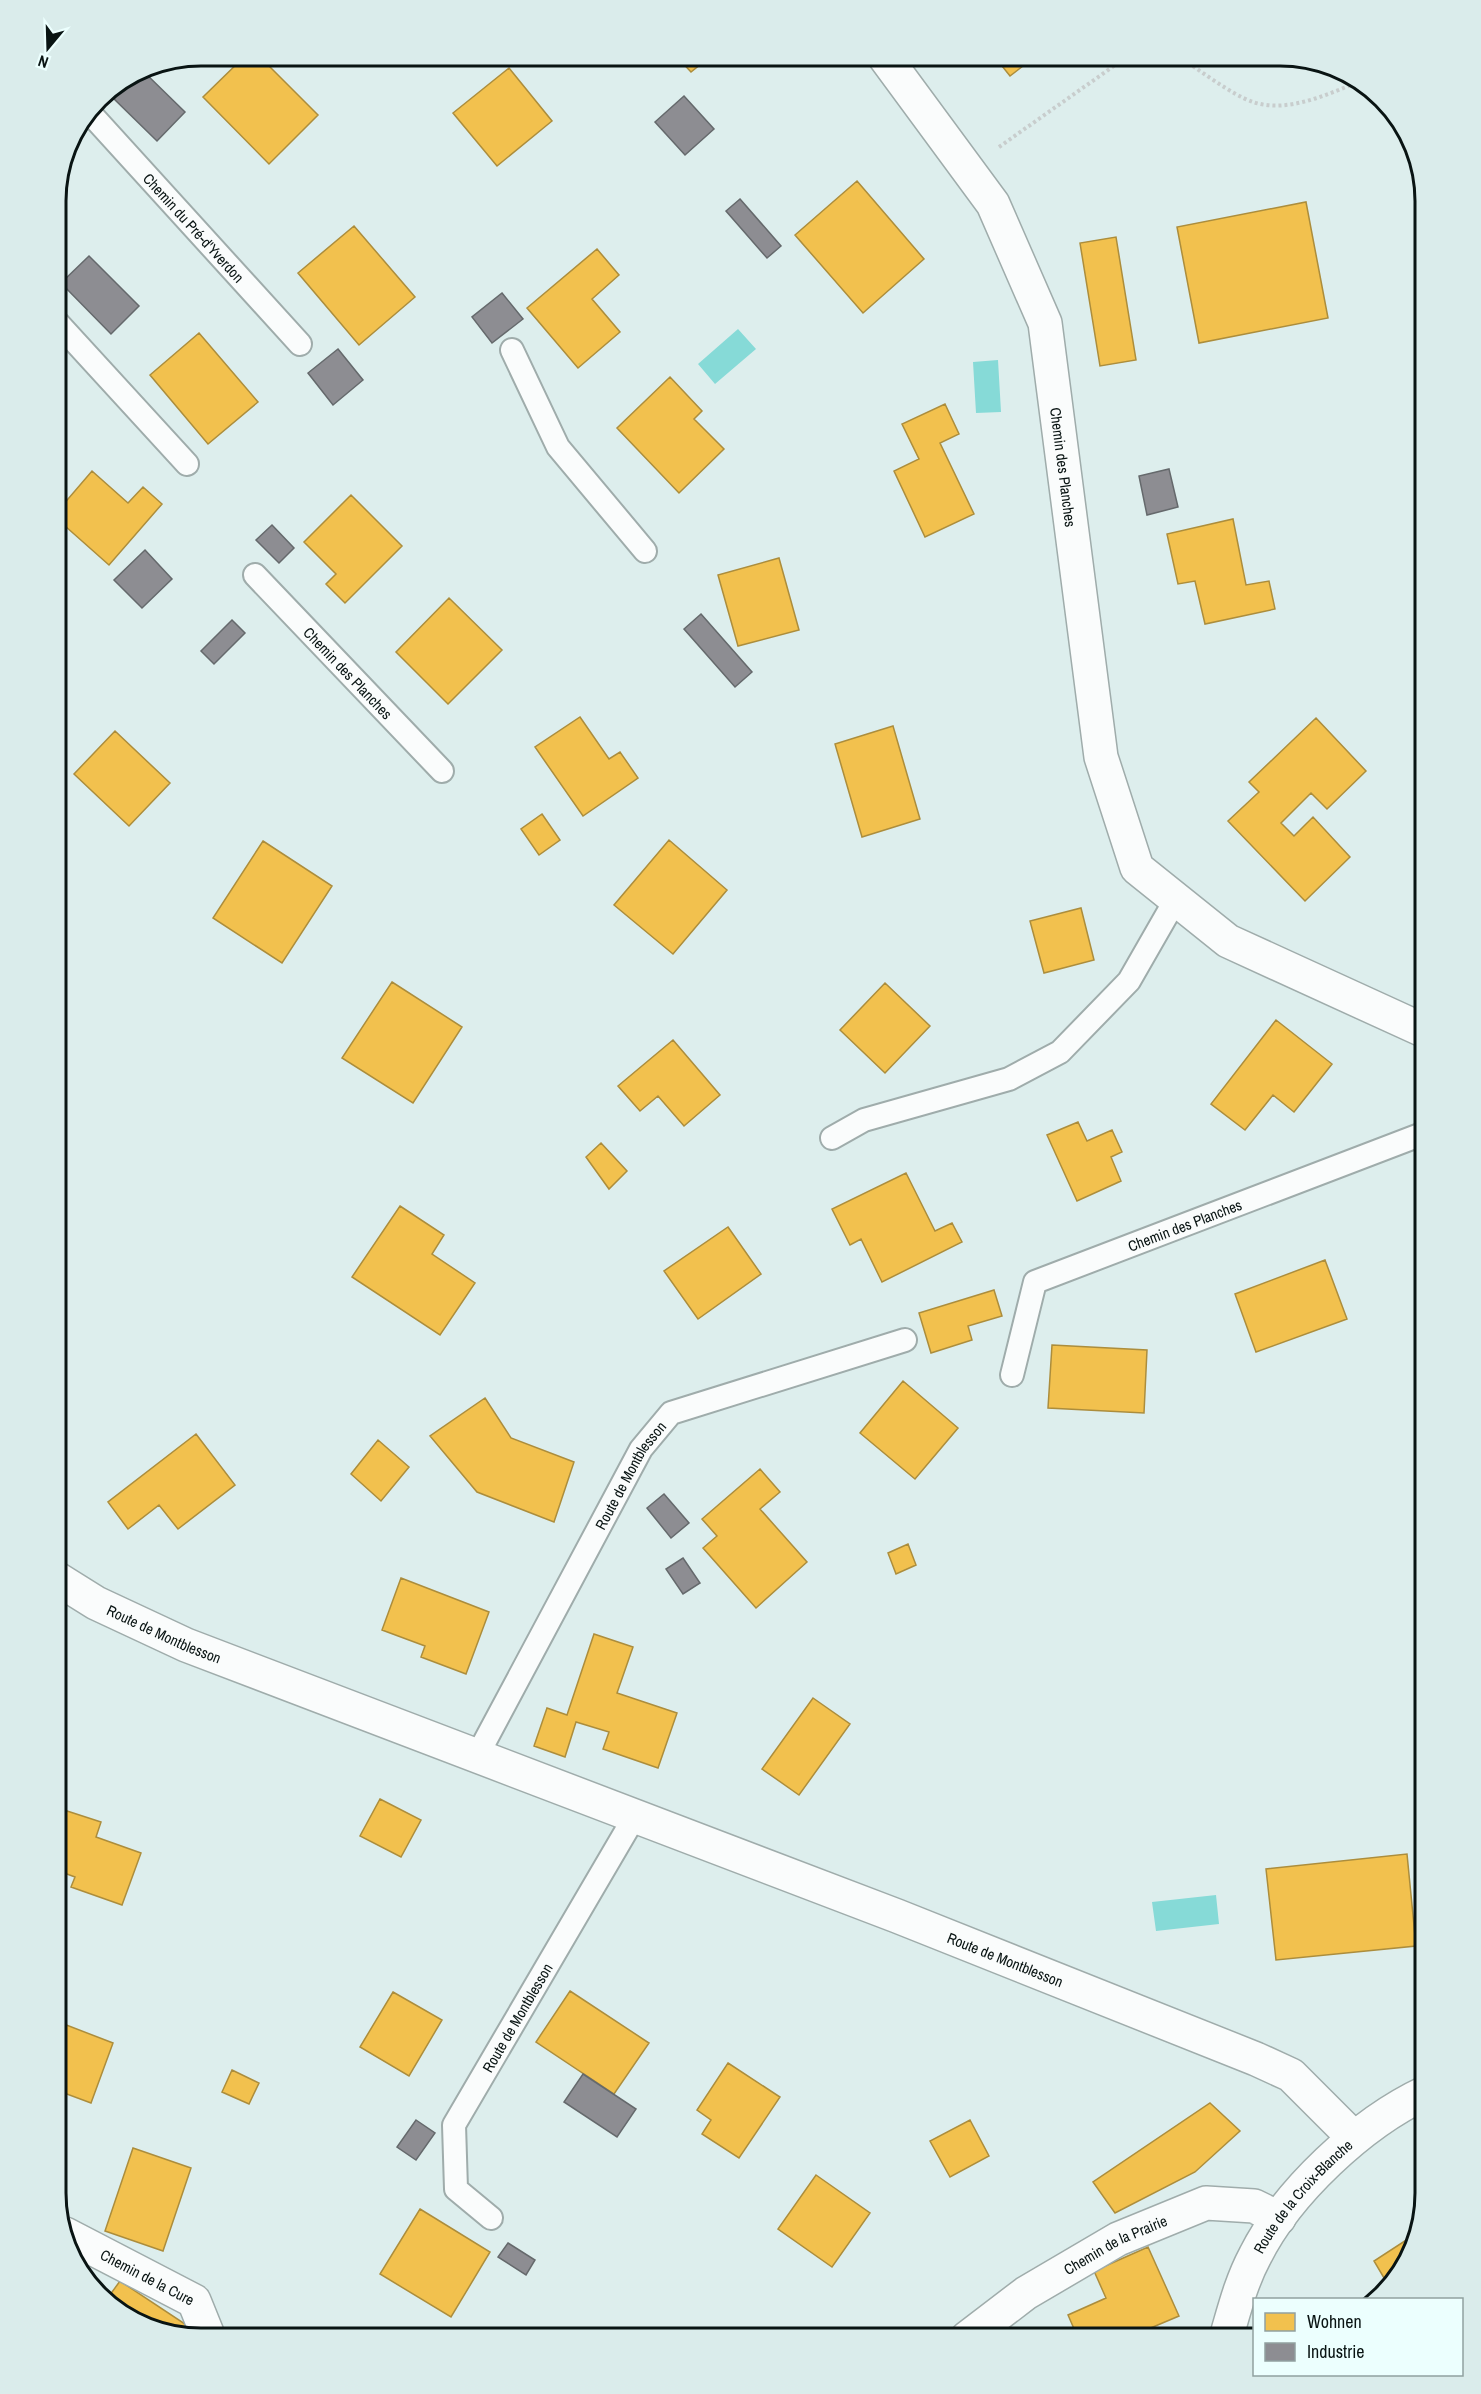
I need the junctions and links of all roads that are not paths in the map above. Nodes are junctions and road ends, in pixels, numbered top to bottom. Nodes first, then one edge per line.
1 (891, 66) edge
2 (95, 118) edge
3 (66, 332) edge
4 (300, 344) dead end
5 (512, 350) dead end
6 (187, 464) dead end
7 (645, 551) dead end
8 (255, 575) dead end
9 (442, 771) dead end
10 (1176, 899) junction
11 (1415, 1025) edge
12 (1415, 1137) edge
13 (832, 1138) dead end
14 (905, 1340) dead end
15 (1012, 1375) dead end
16 (66, 1584) edge
17 (477, 1756) junction
18 (635, 1816) junction
19 (1415, 2099) edge
20 (1354, 2138) junction
21 (491, 2218) dead end
22 (1279, 2218) junction
23 (74, 2239) edge
24 (205, 2328) edge
25 (980, 2328) edge
26 (1229, 2328) edge

1 - 10 street, Chemin des Planches
2 - 4 lane, Chemin du Pré-d'Yverdon
3 - 6 lane
5 - 7 lane
8 - 9 lane, Chemin des Planches
10 - 11 street, Chemin des Planches
10 - 13 lane
12 - 15 lane, Chemin des Planches
14 - 17 lane, Route de Montblesson
16 - 17 street, Route de Montblesson
17 - 18 street, Route de Montblesson
18 - 20 street, Route de Montblesson
18 - 21 lane, Route de Montblesson
19 - 20 street, Route de la Croix-Blanche
20 - 22 street, Route de la Croix-Blanche
22 - 25 street, Chemin de la Prairie
22 - 26 street, Route de la Croix-Blanche
23 - 24 street, Chemin de la Cure

